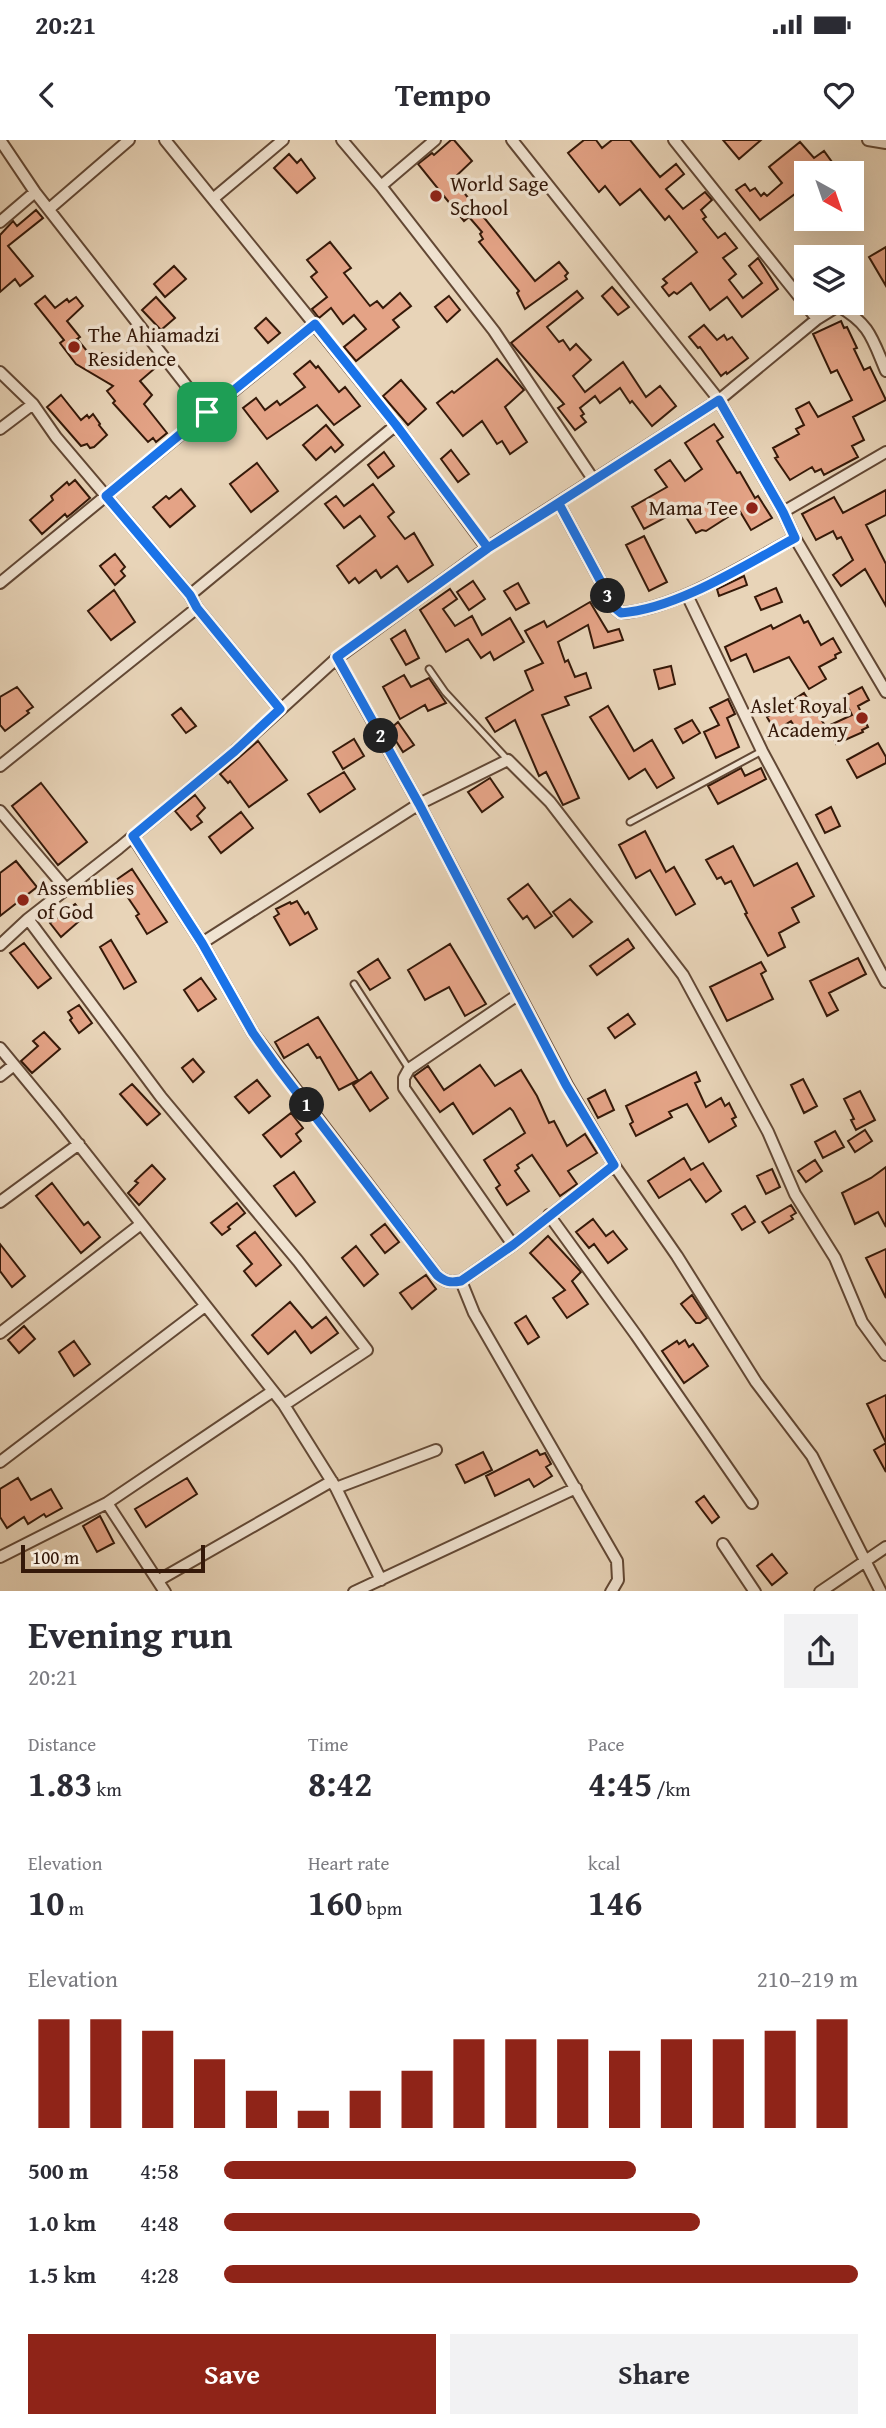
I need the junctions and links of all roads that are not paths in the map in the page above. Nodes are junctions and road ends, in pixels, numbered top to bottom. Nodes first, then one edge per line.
1 (0, 140) edge
2 (129, 140) edge
3 (165, 140) edge
4 (283, 140) edge
5 (342, 140) edge
6 (435, 140) edge
7 (512, 140) edge
8 (674, 140) edge
9 (868, 140) edge
10 (886, 144) edge
11 (382, 187) junction
12 (35, 192) junction
13 (214, 198) junction
14 (49, 209) junction
15 (0, 222) edge
16 (817, 319) junction
17 (315, 324) junction
18 (886, 370) edge
19 (0, 372) edge
20 (719, 400) junction
21 (33, 404) junction
22 (207, 412) junction
23 (396, 425) junction
24 (0, 429) edge
25 (886, 452) edge
26 (593, 479) junction
27 (106, 496) junction
28 (559, 504) junction
29 (783, 512) junction
30 (795, 538) junction
31 (488, 548) junction
32 (0, 583) edge
33 (190, 595) junction
34 (687, 595) junction
35 (197, 608) junction
36 (337, 657) junction
37 (429, 669) dead end
38 (886, 692) edge
39 (280, 709) junction
40 (762, 751) junction
41 (508, 760) junction
42 (0, 766) edge
43 (419, 804) junction
44 (0, 811) edge
45 (630, 821) dead end
46 (133, 836) junction
47 (67, 890) junction
48 (29, 919) junction
49 (202, 943) junction
50 (0, 945) edge
51 (886, 982) edge
52 (354, 984) dead end
53 (519, 994) junction
54 (0, 1048) edge
55 (14, 1065) junction
56 (409, 1069) junction
57 (0, 1076) edge
58 (79, 1144) junction
59 (614, 1165) junction
60 (0, 1202) edge
61 (549, 1215) junction
62 (141, 1224) junction
63 (513, 1245) junction
64 (461, 1281) junction
65 (205, 1306) junction
66 (0, 1333) edge
67 (886, 1355) edge
68 (273, 1391) junction
69 (284, 1405) junction
70 (436, 1450) dead end
71 (0, 1462) edge
72 (335, 1484) junction
73 (576, 1488) junction
74 (107, 1503) junction
75 (752, 1503) dead end
76 (723, 1544) dead end
77 (886, 1547) edge
78 (0, 1557) edge
79 (866, 1562) junction
80 (159, 1580) junction
81 (381, 1580) junction
82 (165, 1591) edge
83 (354, 1591) edge
84 (611, 1591) edge
85 (755, 1591) edge
86 (820, 1591) edge
87 (881, 1591) edge

1 - 12 street
2 - 14 street
3 - 13 street
4 - 13 street
5 - 11 street
6 - 11 street
7 - 20 street
8 - 16 street
9 - 10 street
11 - 26 street
12 - 14 street
12 - 15 street
13 - 17 street
14 - 22 street
16 - 18 street
16 - 20 street
17 - 22 street
17 - 23 street
19 - 21 street
20 - 26 street
20 - 29 street
21 - 24 street
21 - 27 street
22 - 27 street
23 - 31 street
23 - 33 street
25 - 29 street
26 - 28 street
27 - 32 street
27 - 33 street
28 - 31 street
28 - 34 street
29 - 30 street
30 - 34 street
30 - 38 street
31 - 36 street
33 - 35 street
34 - 40 street
35 - 39 street
35 - 42 street
36 - 39 street
36 - 43 street
37 - 41 lane
39 - 46 street
40 - 45 lane
40 - 51 street
41 - 43 street
41 - 67 street
43 - 49 street
43 - 53 street
44 - 47 street
46 - 47 street
46 - 49 street
47 - 48 street
48 - 50 street
48 - 69 street
49 - 64 street
52 - 56 lane
53 - 56 street
53 - 59 street
54 - 55 street
55 - 57 street
55 - 58 street
56 - 63 street
58 - 60 street
58 - 62 street
59 - 61 street
59 - 79 street
61 - 63 street
61 - 75 street
62 - 65 street
62 - 66 street
63 - 64 street
64 - 73 street
65 - 68 street
65 - 71 street
68 - 69 street
68 - 74 street
69 - 72 street
70 - 72 street
72 - 80 street
72 - 81 street
73 - 81 street
73 - 84 street
74 - 78 street
74 - 80 street
76 - 85 street
77 - 79 street
79 - 86 street
79 - 87 street
80 - 82 street
81 - 83 street

